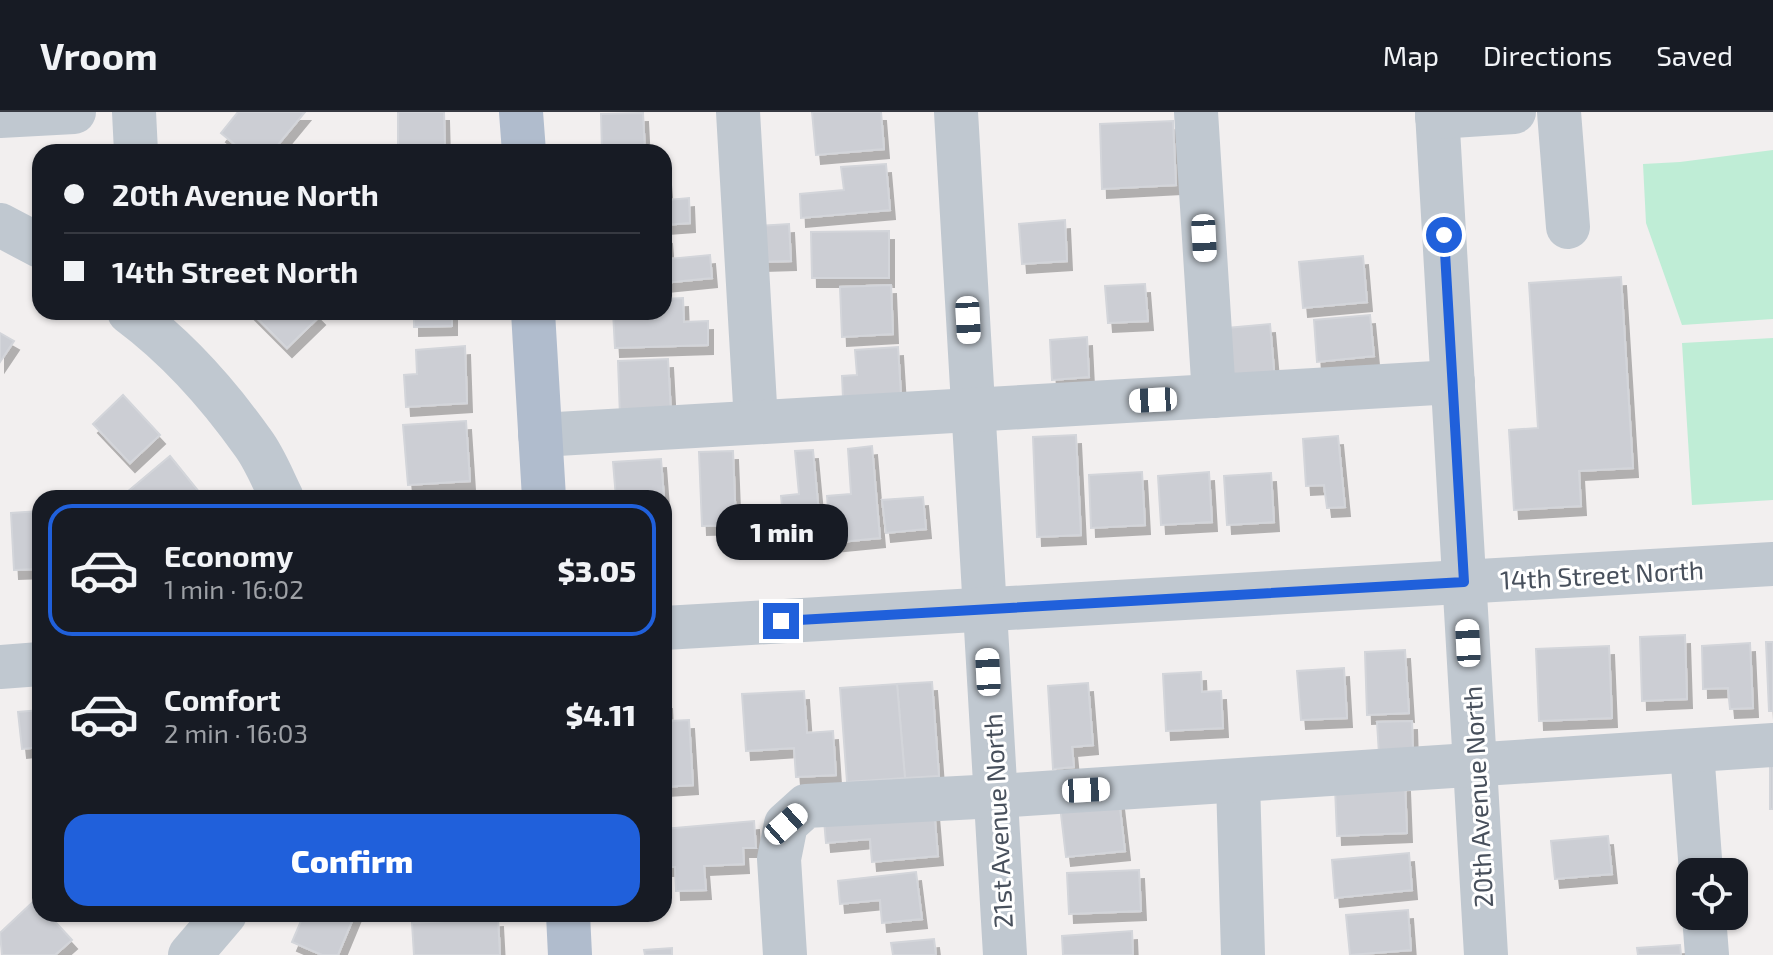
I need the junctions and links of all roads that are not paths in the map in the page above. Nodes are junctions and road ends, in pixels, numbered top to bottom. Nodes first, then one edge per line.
1 (74, 112) edge
2 (134, 112) edge
3 (521, 112) edge
4 (738, 112) edge
5 (956, 112) edge
6 (1196, 112) edge
7 (1514, 112) edge
8 (1559, 112) edge
9 (1437, 115) edge
10 (0, 116) edge
11 (136, 144) edge
12 (523, 144) edge
13 (0, 225) edge
14 (1568, 227) dead end
15 (32, 242) edge
16 (143, 320) edge
17 (533, 320) edge
18 (1453, 382) junction
19 (1214, 396) junction
20 (973, 409) junction
21 (756, 422) junction
22 (540, 435) junction
23 (278, 490) edge
24 (543, 490) edge
25 (1773, 564) edge
26 (1464, 582) junction
27 (985, 609) junction
28 (672, 628) edge
29 (32, 665) edge
30 (0, 667) edge
31 (1773, 745) edge
32 (1692, 751) junction
33 (1475, 766) junction
34 (1238, 781) junction
35 (996, 796) junction
36 (1700, 858) edge
37 (218, 922) edge
38 (568, 922) edge
39 (1705, 930) edge
40 (190, 955) edge
41 (570, 955) edge
42 (785, 955) edge
43 (1005, 955) edge
44 (1243, 955) edge
45 (1486, 955) edge
46 (1707, 955) edge

1 - 10 street
2 - 11 street
3 - 12 main road
4 - 21 street
5 - 20 street, 21st Avenue North
6 - 19 street
7 - 9 street
8 - 14 street
9 - 18 street, 20th Avenue North
13 - 15 street
16 - 23 street
17 - 22 main road
18 - 19 street
18 - 26 street, 20th Avenue North
19 - 20 street
20 - 21 street
20 - 27 street, 21st Avenue North
21 - 22 street
22 - 24 main road
25 - 26 street, 14th Street North
26 - 27 street, 14th Street North
26 - 33 street, 20th Avenue North
27 - 28 street, 14th Street North
27 - 35 street, 21st Avenue North
29 - 30 street
31 - 32 street
32 - 33 street
32 - 36 street
33 - 34 street
33 - 45 street, 20th Avenue North
34 - 35 street
34 - 44 street
35 - 42 street
35 - 43 street, 21st Avenue North
37 - 40 street
38 - 41 main road
39 - 46 street

